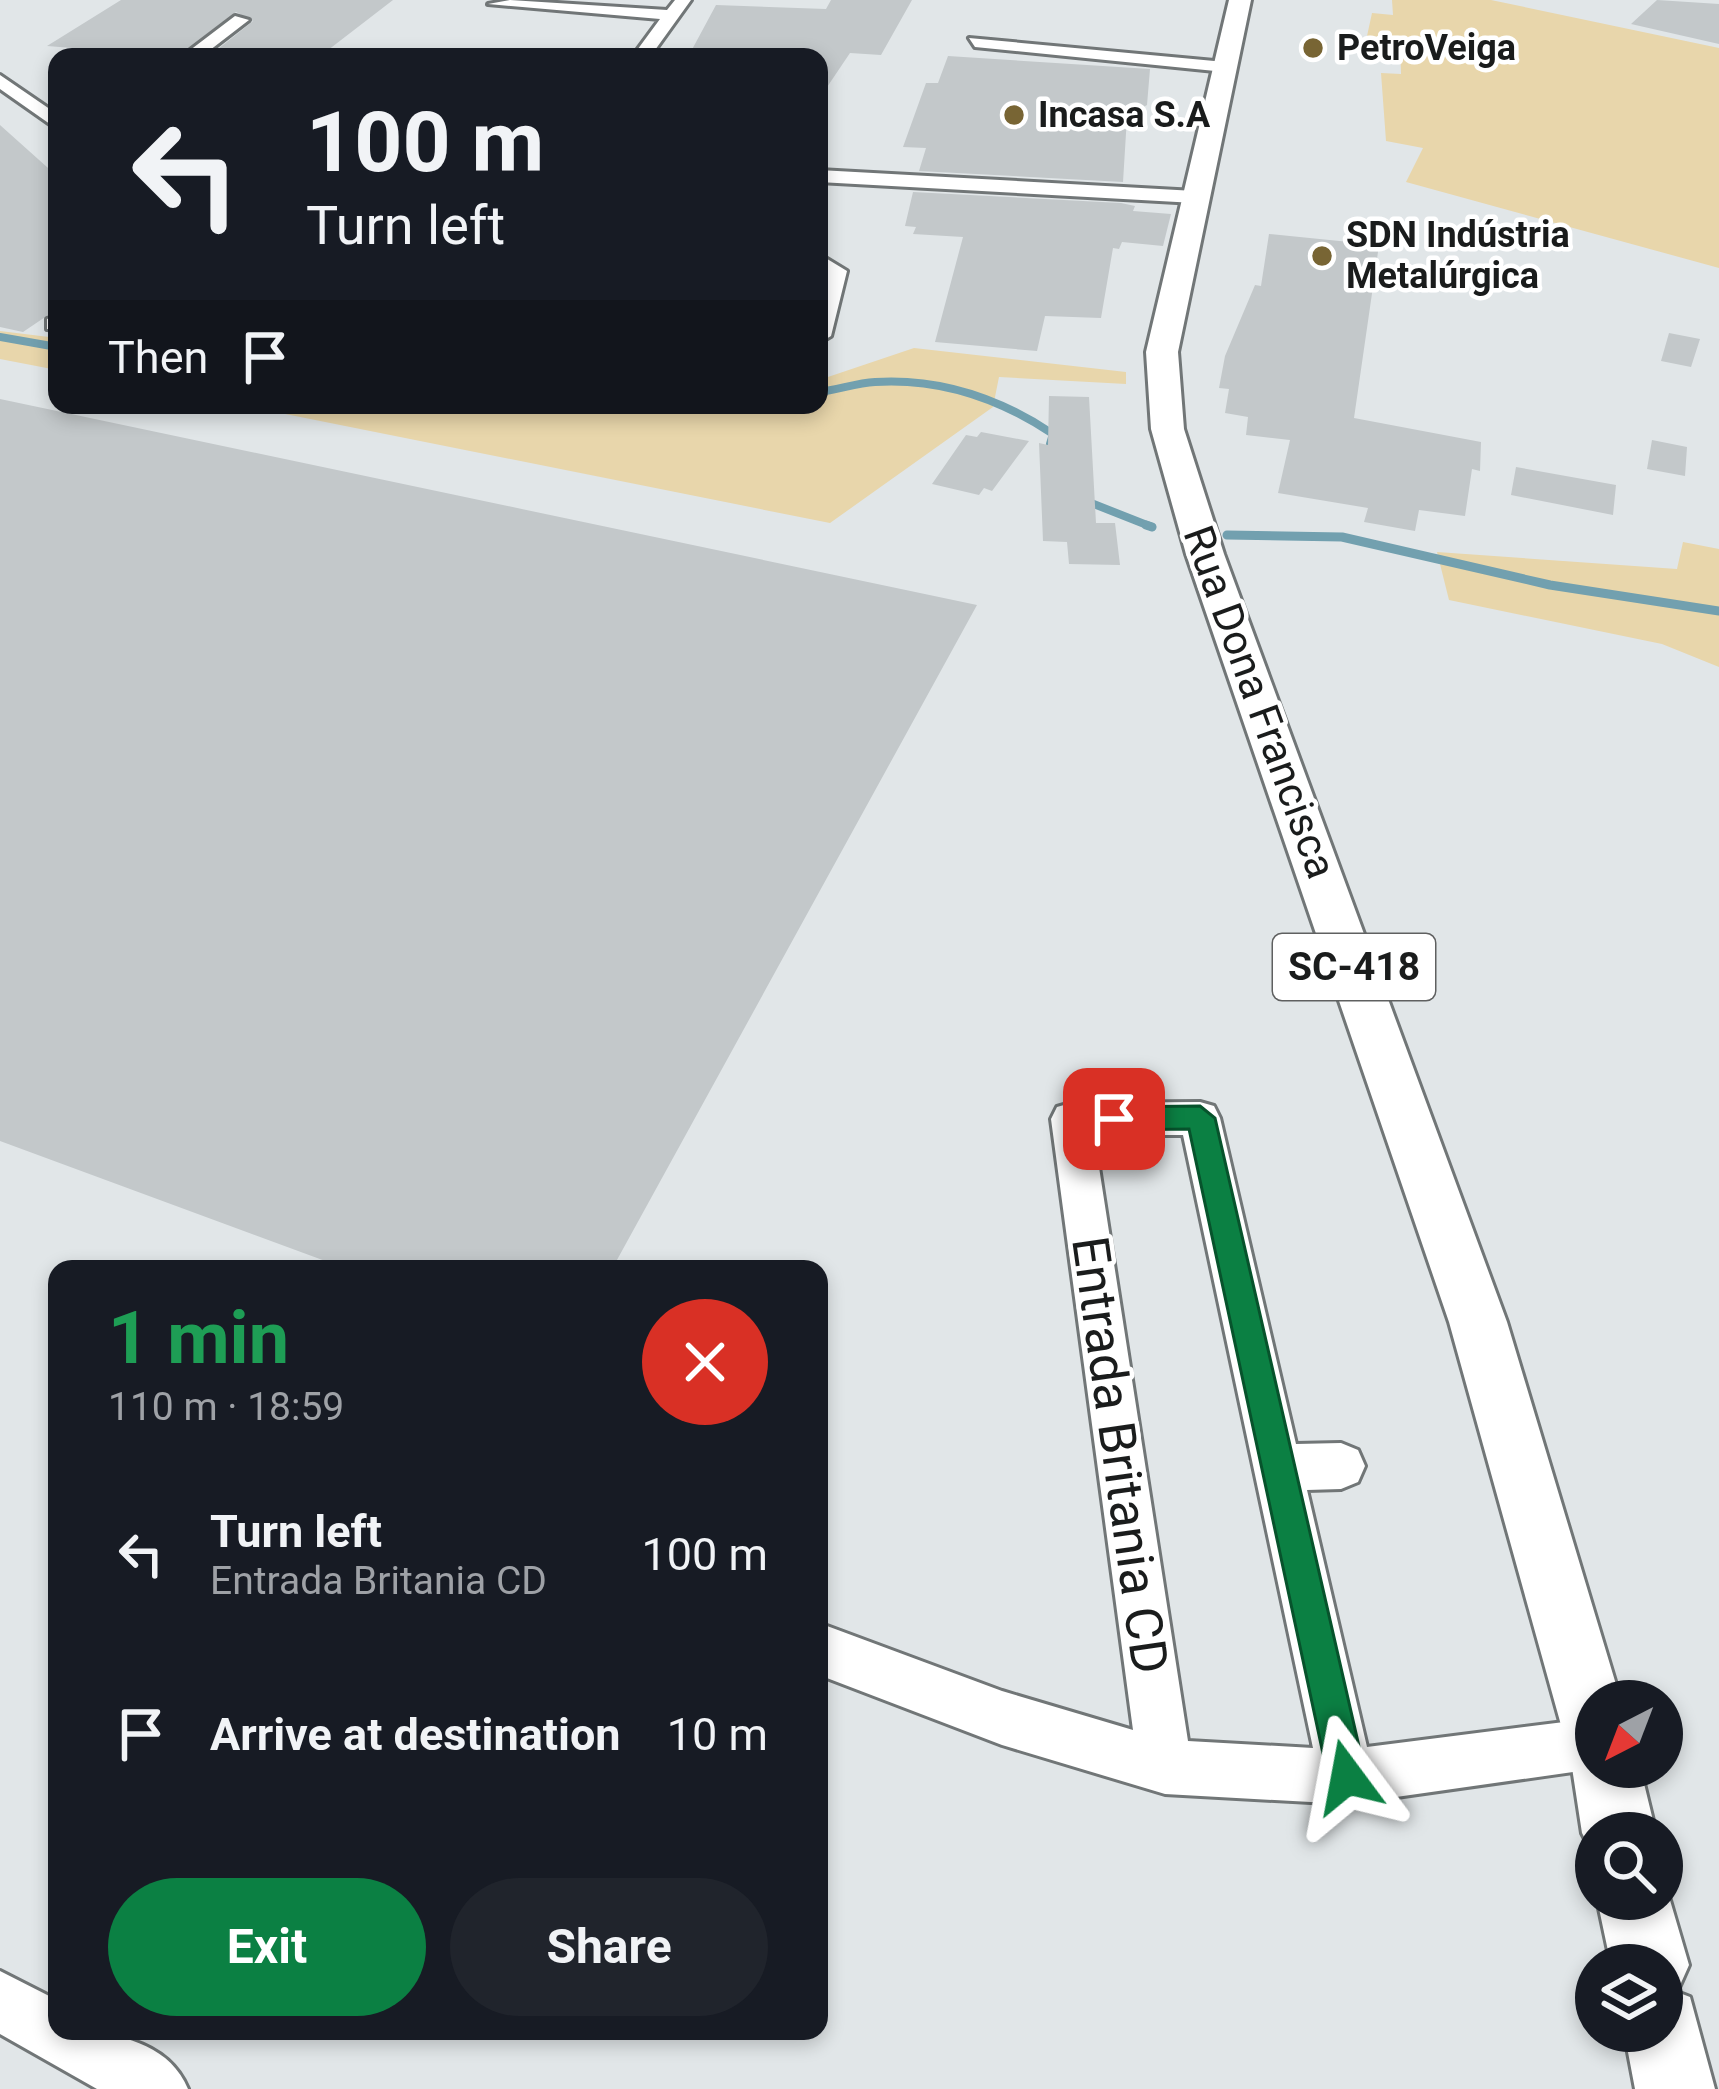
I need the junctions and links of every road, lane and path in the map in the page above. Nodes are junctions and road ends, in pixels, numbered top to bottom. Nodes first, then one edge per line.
1 (1240, 0) edge
2 (496, 4) dead end
3 (677, 7) edge
4 (241, 20) dead end
5 (975, 42) dead end
6 (202, 48) edge
7 (647, 48) edge
8 (1225, 67) junction
9 (0, 80) edge
10 (48, 116) edge
11 (828, 182) edge
12 (1195, 197) junction
13 (828, 266) edge
14 (828, 302) edge
15 (1341, 1466) dead end
16 (1277, 1467) junction
17 (828, 1652) edge
18 (1579, 1680) edge
19 (1575, 1743) edge
20 (1165, 1767) junction
21 (1347, 1777) junction
22 (0, 2001) edge
23 (48, 2028) edge
24 (70, 2040) edge
25 (1667, 2052) edge
26 (157, 2089) edge
27 (1675, 2089) edge

1 - 8 main road, Rua Dona Francisca / SC-418
2 - 3 street
3 - 7 street
4 - 6 street
5 - 8 street
8 - 12 main road, Rua Dona Francisca / SC-418
9 - 10 street
11 - 12 street
12 - 18 main road, Rua Dona Francisca / SC-418
13 - 14 street
15 - 16 street
16 - 20 street, Entrada Britania CD
16 - 21 street, Entrada Britania CD
17 - 20 street
19 - 21 street
20 - 21 street
22 - 23 street
24 - 26 street
25 - 27 main road

